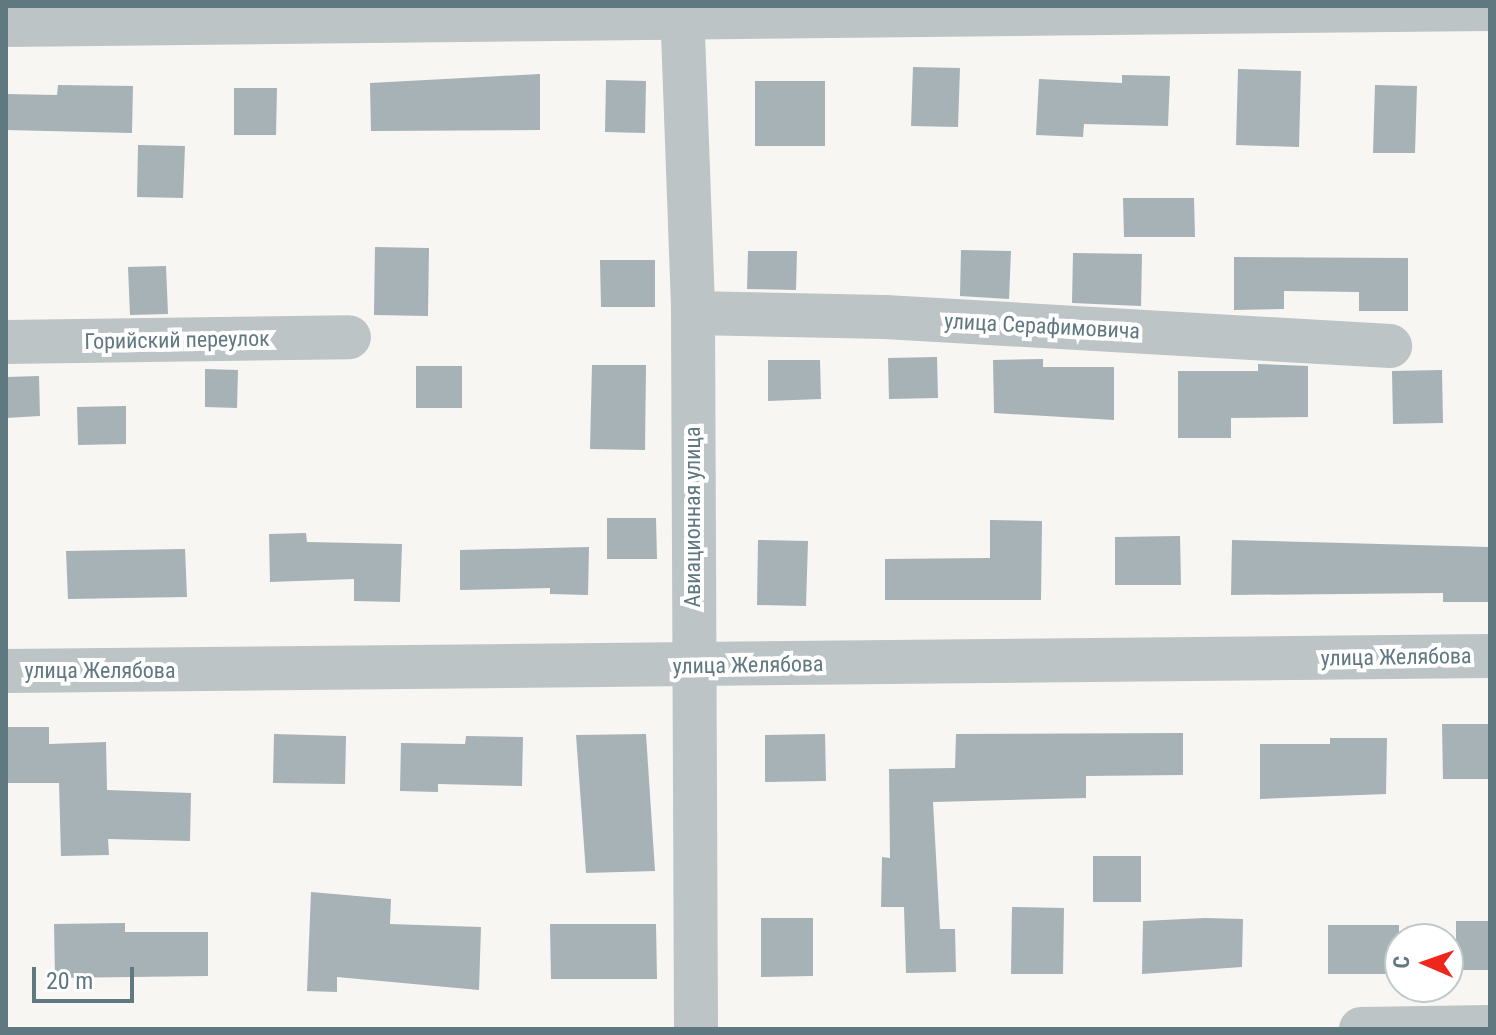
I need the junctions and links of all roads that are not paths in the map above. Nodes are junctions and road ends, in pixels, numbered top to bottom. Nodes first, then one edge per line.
1 (1490, 9) edge
2 (682, 13) edge
3 (6, 25) edge
4 (693, 313) junction
5 (349, 337) dead end
6 (6, 342) edge
7 (1390, 346) dead end
8 (1490, 656) edge
9 (692, 665) junction
10 (6, 671) edge
11 (1490, 1027) edge
12 (696, 1029) edge
13 (1361, 1029) edge

1 - 2 street
2 - 3 street
2 - 4 street, Авиационная улица
4 - 7 street, улица Серафимовича
4 - 9 street, Авиационная улица
5 - 6 street, Горийский переулок
8 - 9 street, улица Желябова
9 - 10 street, улица Желябова
9 - 12 street, Авиационная улица
11 - 13 street

